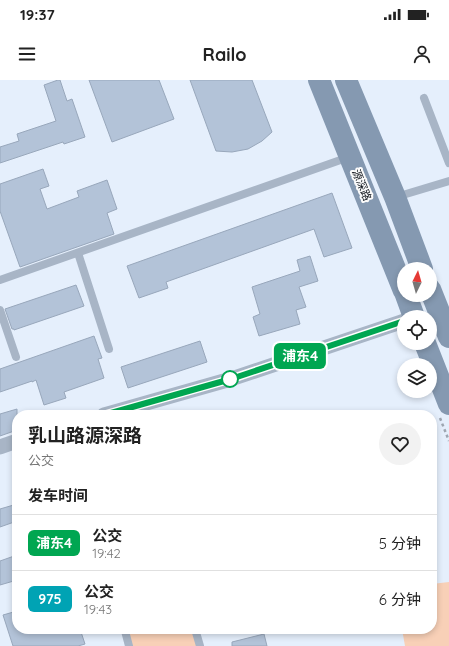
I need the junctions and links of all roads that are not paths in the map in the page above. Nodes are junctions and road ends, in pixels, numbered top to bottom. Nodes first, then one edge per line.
1 (319, 80) edge
2 (346, 80) edge
3 (424, 98) dead end
4 (350, 157) junction
5 (449, 164) edge
6 (449, 181) edge
7 (394, 198) junction
8 (78, 253) junction
9 (419, 262) edge
10 (397, 274) edge
11 (0, 280) edge
12 (437, 299) edge
13 (443, 308) edge
14 (0, 310) edge
15 (397, 323) edge
16 (449, 337) edge
17 (109, 349) dead end
18 (428, 350) edge
19 (16, 357) dead end
20 (449, 404) edge
21 (122, 410) edge
22 (12, 443) edge
23 (0, 447) edge
24 (126, 634) edge
25 (196, 634) edge
26 (129, 646) edge
27 (200, 646) edge

1 - 4 main road, 源深路
2 - 7 main road
3 - 5 lane
4 - 8 lane
4 - 10 main road, 源深路
6 - 7 lane
7 - 9 main road
8 - 11 lane
8 - 17 lane
12 - 13 main road
13 - 16 main road
14 - 19 lane
15 - 21 street
18 - 20 main road
22 - 23 street
24 - 26 lane
25 - 27 lane

